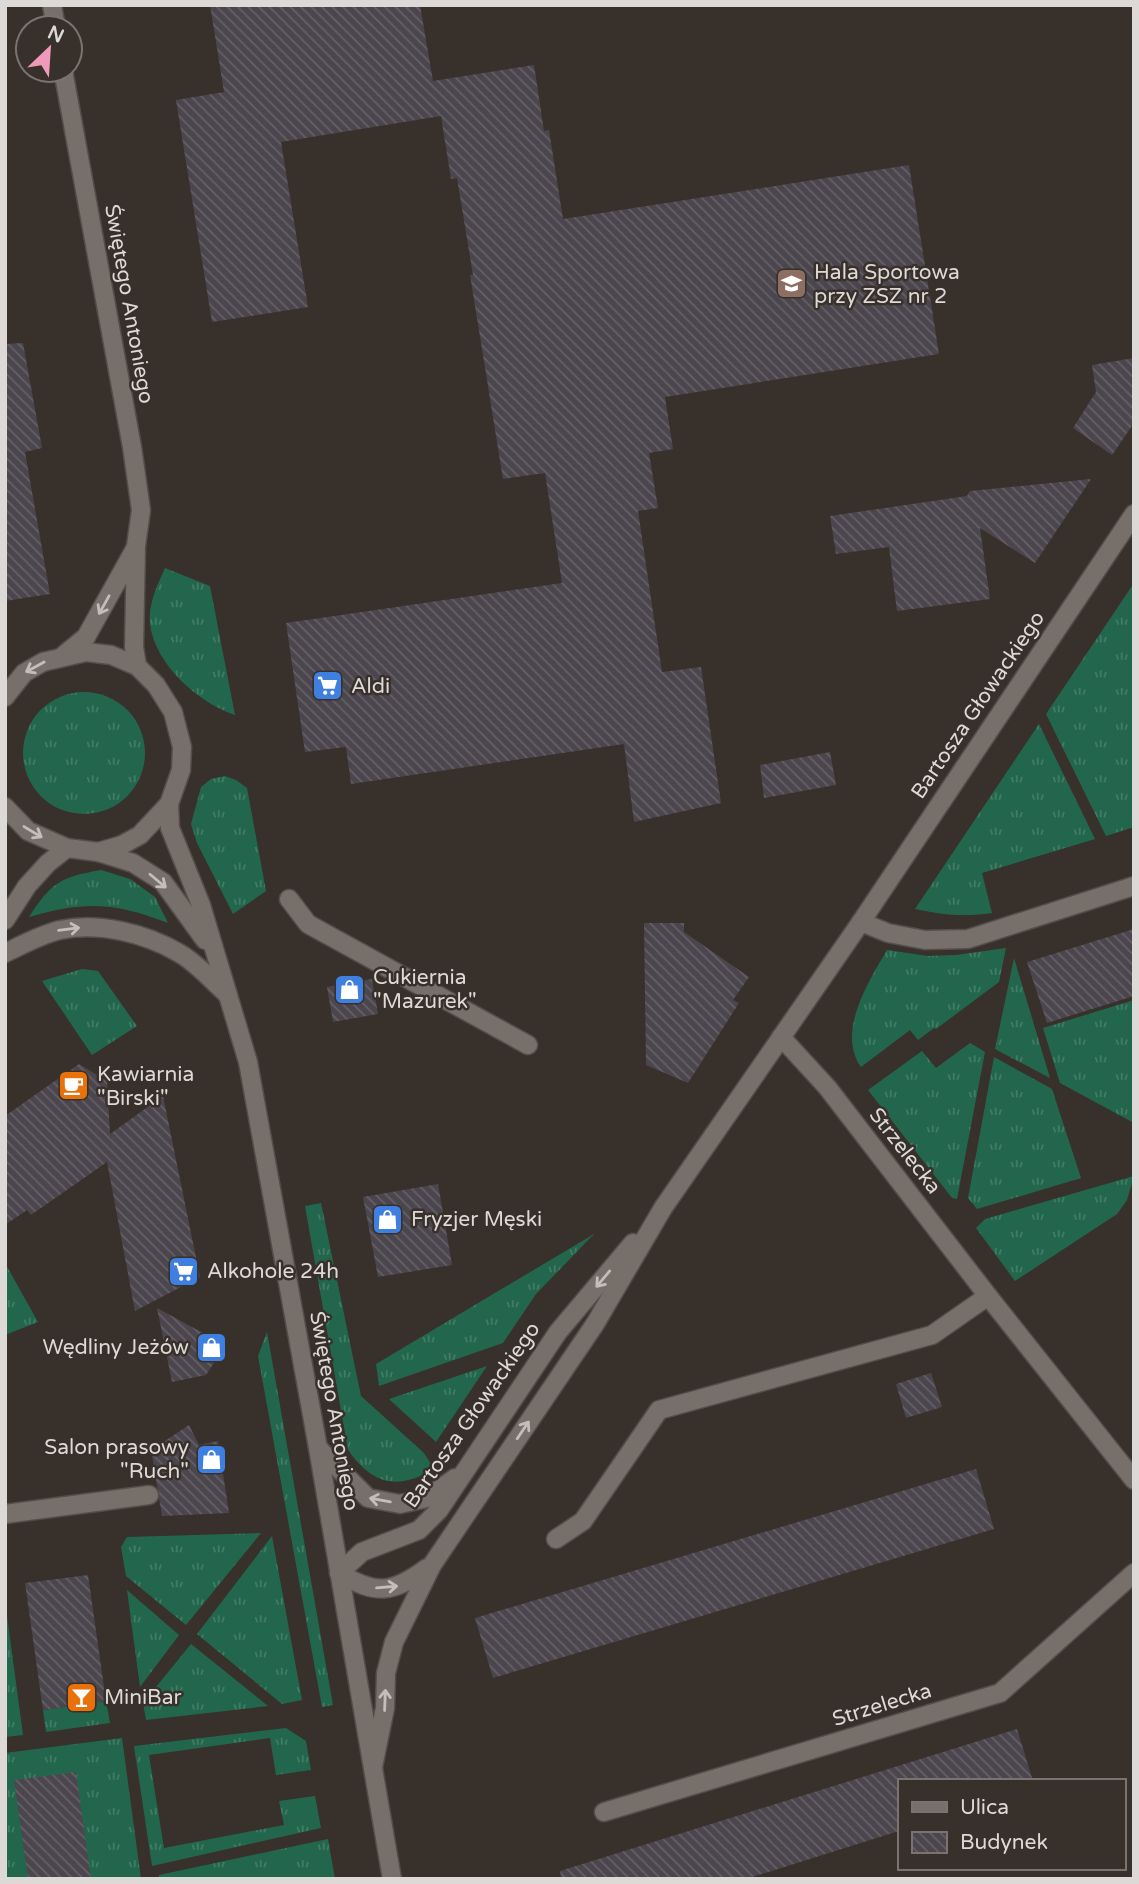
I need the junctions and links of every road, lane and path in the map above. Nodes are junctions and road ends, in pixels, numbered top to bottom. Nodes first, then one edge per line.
1 (66, 84) edge
2 (1134, 514) edge
3 (136, 546) junction
4 (63, 656) junction
5 (137, 666) junction
6 (7, 690) edge
7 (169, 804) junction
8 (5, 807) edge
9 (67, 848) junction
10 (98, 852) junction
11 (1134, 886) edge
12 (289, 899) dead end
13 (5, 920) edge
14 (861, 922) junction
15 (5, 953) edge
16 (214, 954) junction
17 (229, 996) junction
18 (781, 1037) junction
19 (528, 1045) dead end
20 (663, 1208) junction
21 (988, 1296) junction
22 (318, 1448) junction
23 (464, 1471) junction
24 (1134, 1480) edge
25 (149, 1495) dead end
26 (5, 1514) edge
27 (556, 1539) dead end
28 (432, 1565) junction
29 (339, 1573) junction
30 (1134, 1573) edge
31 (373, 1767) junction
32 (604, 1812) dead end
33 (392, 1879) edge

1 - 3 street, Świętego Antoniego
2 - 14 street, Bartosza Głowackiego
3 -> 4 street, Świętego Antoniego
3 - 5 street, Świętego Antoniego
4 - 5 street
4 -> 6 street
5 - 7 street
7 - 10 street
7 - 16 street, Świętego Antoniego
8 -> 9 street, Świętego Antoniego
9 - 10 street, Świętego Antoniego
9 - 13 street
10 -> 16 street, Świętego Antoniego
11 - 14 street
12 - 19 street
14 - 18 street, Bartosza Głowackiego
15 -> 17 street
16 - 17 street, Świętego Antoniego
17 - 22 street, Świętego Antoniego
18 - 20 street, Bartosza Głowackiego
18 - 21 street, Strzelecka
20 -> 23 street, Bartosza Głowackiego
28 -> 20 street, Bartosza Głowackiego
21 - 24 street, Strzelecka
21 - 27 street
23 -> 22 street
22 - 29 street, Świętego Antoniego
23 - 29 street, Bartosza Głowackiego
25 - 26 street
29 -> 28 street, Bartosza Głowackiego
31 -> 28 street, Bartosza Głowackiego
29 - 31 street, Świętego Antoniego
30 - 32 street, Strzelecka
31 - 33 street, Świętego Antoniego

